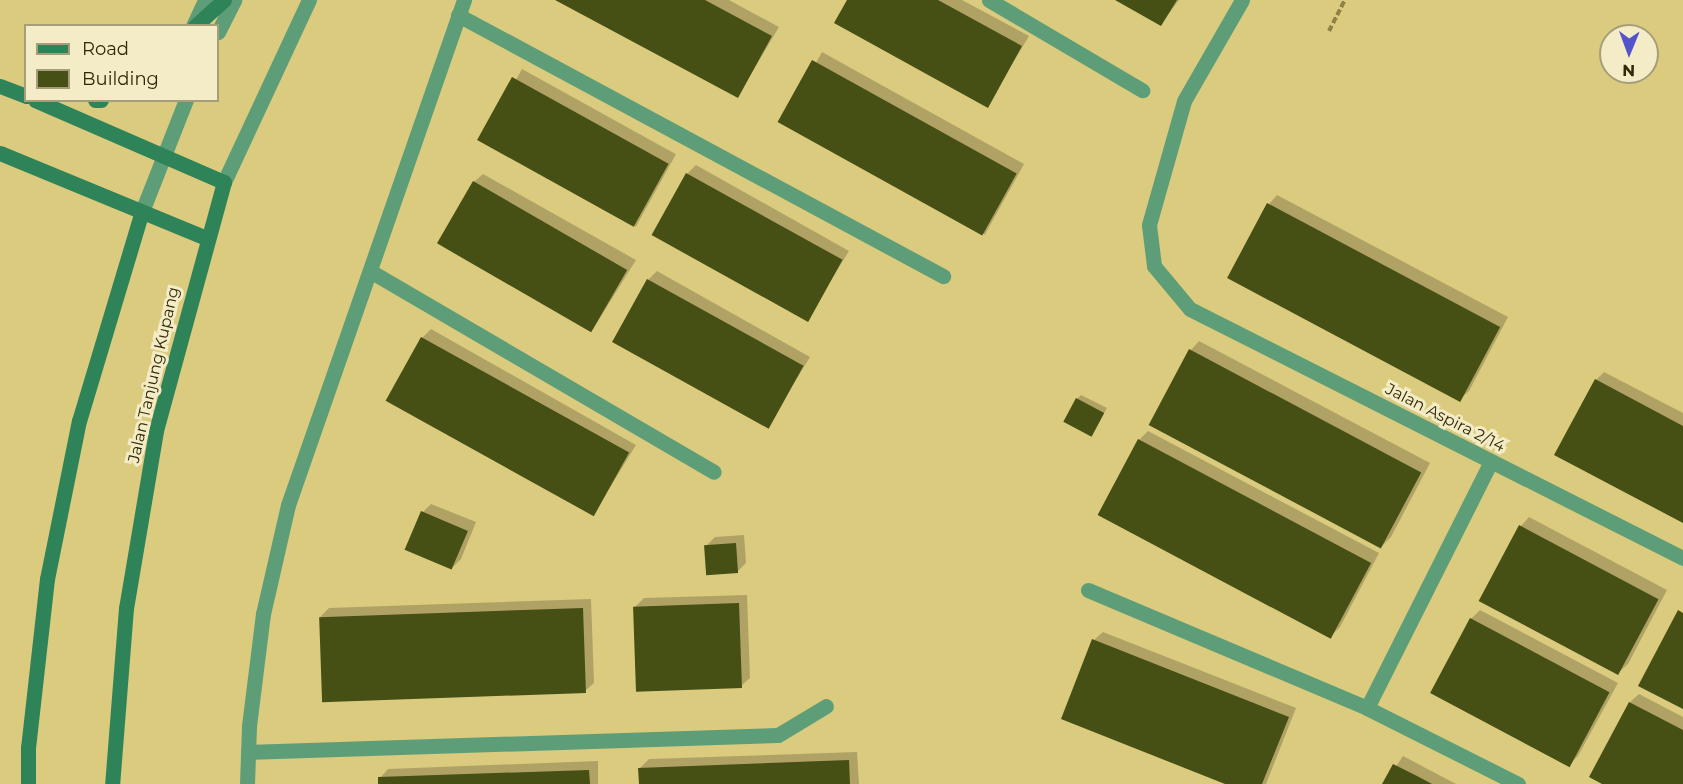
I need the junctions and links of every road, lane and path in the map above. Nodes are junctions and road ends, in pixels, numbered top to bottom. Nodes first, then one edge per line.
1 (205, 0) edge
2 (224, 0) edge
3 (234, 0) edge
4 (309, 0) edge
5 (464, 0) edge
6 (989, 0) edge
7 (1242, 0) edge
8 (1345, 0) edge
9 (458, 15) junction
10 (195, 24) edge
11 (196, 24) edge
12 (219, 30) edge
13 (1329, 31) dead end
14 (0, 80) edge
15 (24, 85) edge
16 (0, 86) edge
17 (1142, 90) dead end
18 (24, 95) edge
19 (40, 102) edge
20 (185, 102) edge
21 (0, 153) edge
22 (164, 155) junction
23 (224, 182) junction
24 (141, 214) junction
25 (206, 238) junction
26 (370, 272) junction
27 (943, 276) dead end
28 (1491, 461) junction
29 (714, 472) dead end
30 (1683, 558) edge
31 (1088, 590) dead end
32 (826, 706) dead end
33 (1367, 708) junction
34 (248, 752) junction
35 (27, 784) edge
36 (112, 784) edge
37 (247, 784) edge
38 (1518, 784) edge

1 - 10 street
2 - 11 main road
3 - 12 street
4 - 23 street
5 - 9 street
6 - 17 street
7 - 28 street, Jalan Aspira 2/14
8 - 13 path
9 - 26 street
9 - 27 street
14 - 15 main road
16 - 18 main road
19 - 22 main road
20 - 22 street
21 - 24 main road
22 - 23 main road
22 - 24 street
23 - 25 main road, Jalan Tanjung Kupang
24 - 25 main road
24 - 35 main road
25 - 36 main road, Jalan Tanjung Kupang
26 - 29 street
26 - 34 street
28 - 30 street, Jalan Aspira 2/14
28 - 33 street
31 - 33 street
32 - 34 street
33 - 38 street
34 - 37 street

